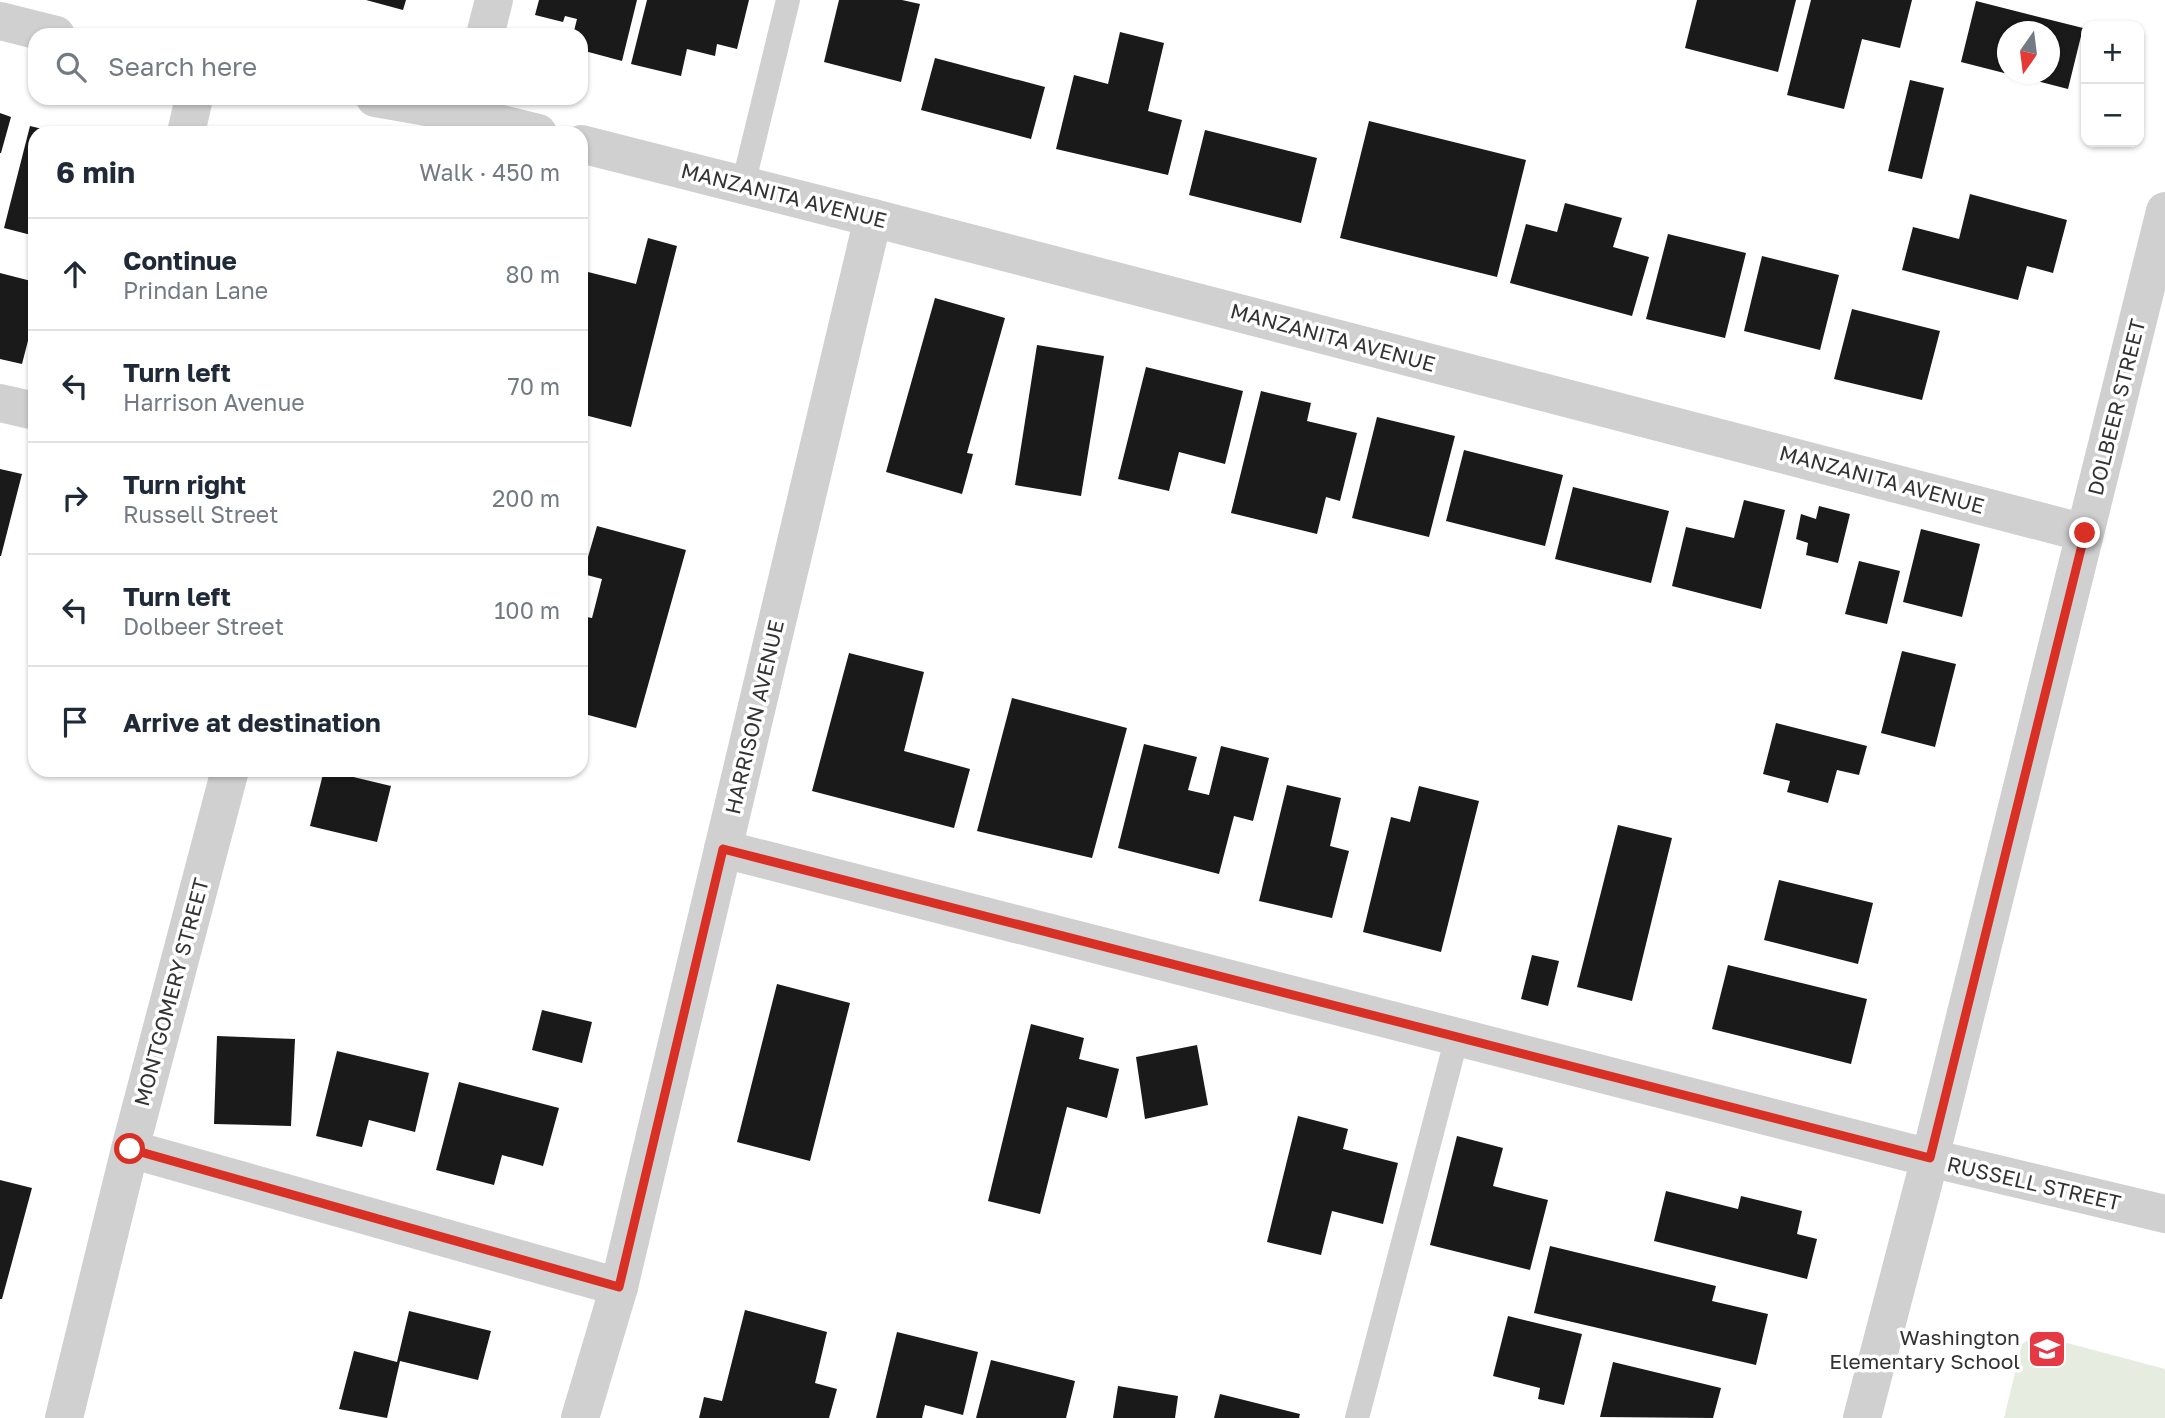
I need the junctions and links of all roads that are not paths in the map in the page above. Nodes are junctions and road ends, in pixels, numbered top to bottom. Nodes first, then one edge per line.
1 (494, 0) edge
2 (788, 0) edge
3 (0, 21) edge
4 (28, 28) edge
5 (487, 28) edge
6 (192, 105) edge
7 (468, 106) edge
8 (188, 126) edge
9 (520, 126) edge
10 (588, 146) edge
11 (743, 185) junction
12 (2165, 211) edge
13 (873, 218) junction
14 (0, 402) edge
15 (28, 409) edge
16 (2085, 533) junction
17 (228, 777) edge
18 (723, 849) junction
19 (1457, 1037) junction
20 (130, 1149) junction
21 (1930, 1158) junction
22 (2165, 1214) edge
23 (619, 1287) junction
24 (64, 1418) edge
25 (580, 1418) edge
26 (1357, 1418) edge
27 (1862, 1418) edge

1 - 5 street
2 - 11 lane
3 - 4 street
6 - 8 street
7 - 9 street
10 - 11 street, MANZANITA AVENUE
11 - 13 street, MANZANITA AVENUE
12 - 16 street, DOLBEER STREET
13 - 16 street, MANZANITA AVENUE
13 - 18 street, HARRISON AVENUE
14 - 15 street
16 - 21 street, DOLBEER STREET
17 - 20 street, MONTGOMERY STREET
18 - 19 street, RUSSELL STREET
18 - 23 street, HARRISON AVENUE
19 - 21 street, RUSSELL STREET
19 - 26 lane
20 - 23 street
20 - 24 street, MONTGOMERY STREET
21 - 22 street, RUSSELL STREET
21 - 27 street, DOLBEER STREET
23 - 25 street, HARRISON AVENUE

